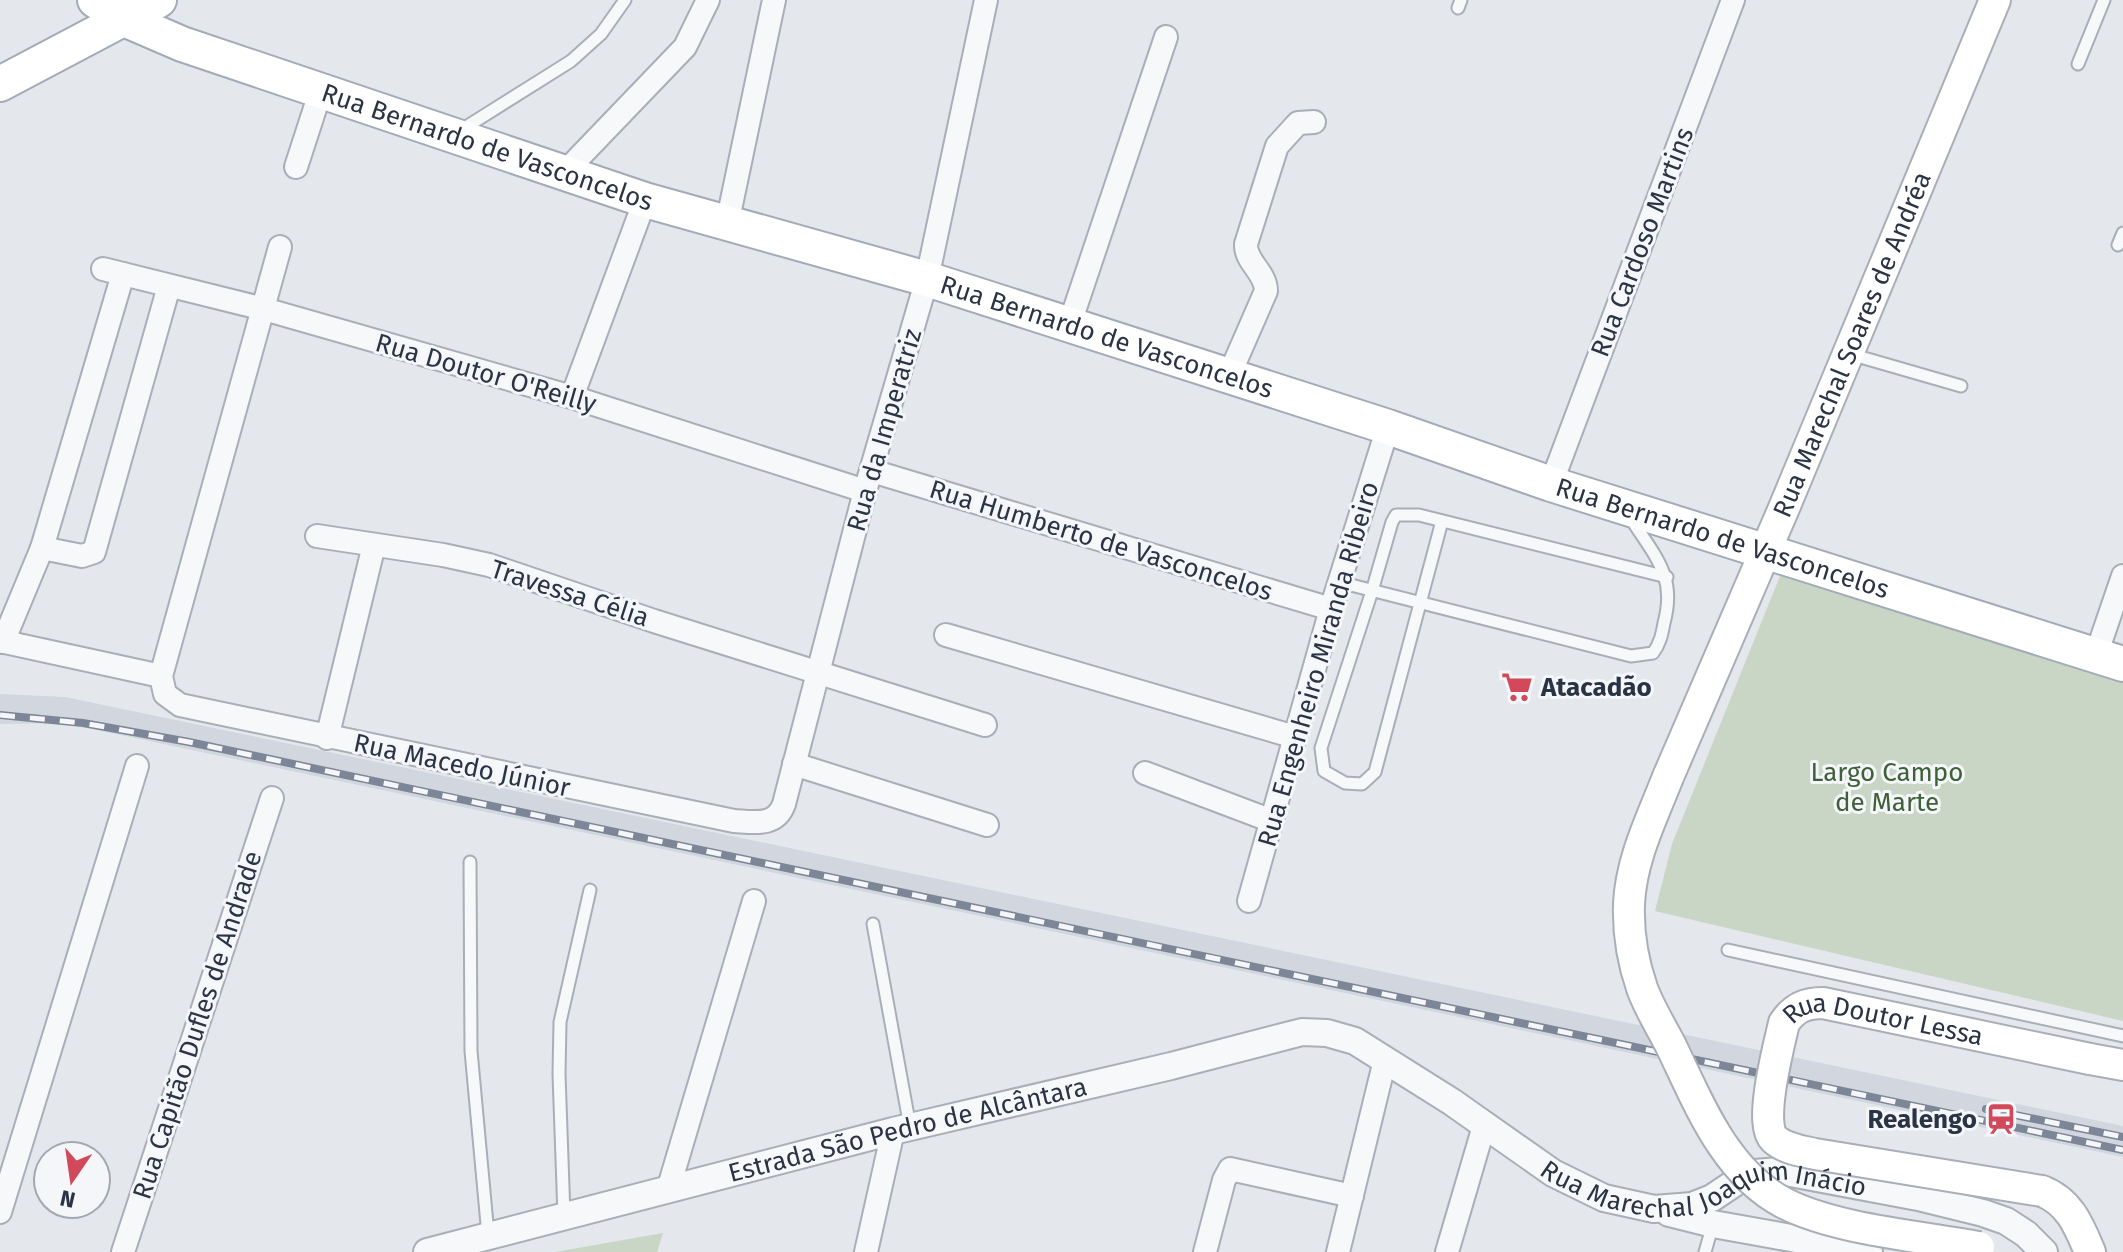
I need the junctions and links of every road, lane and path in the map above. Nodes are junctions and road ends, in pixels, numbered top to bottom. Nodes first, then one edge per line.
1 (95, 0) edge
2 (159, 0) edge
3 (174, 0) edge
4 (625, 0) edge
5 (708, 0) edge
6 (774, 0) edge
7 (986, 0) edge
8 (1733, 0) edge
9 (1995, 0) edge
10 (2104, 0) edge
11 (124, 19) junction
12 (1166, 37) dead end
13 (182, 44) junction
14 (2078, 64) dead end
15 (0, 84) edge
16 (321, 90) junction
17 (1314, 122) dead end
18 (466, 138) junction
19 (296, 167) dead end
20 (564, 173) junction
21 (645, 200) junction
22 (727, 224) junction
23 (280, 247) dead end
24 (927, 279) junction
25 (169, 286) junction
26 (264, 309) junction
27 (1069, 326) junction
28 (1848, 354) junction
29 (1228, 378) junction
30 (1961, 386) dead end
31 (572, 397) junction
32 (1388, 427) junction
33 (869, 481) junction
34 (1551, 484) junction
35 (1623, 507) junction
36 (1442, 521) junction
37 (317, 536) dead end
38 (374, 545) junction
39 (42, 548) junction
40 (1766, 550) junction
41 (2123, 576) edge
42 (1667, 577) junction
43 (1339, 582) junction
44 (1372, 591) junction
45 (1419, 603) junction
46 (1331, 609) junction
47 (946, 635) dead end
48 (2, 642) edge
49 (2110, 660) edge
50 (817, 672) junction
51 (161, 676) junction
52 (985, 725) dead end
53 (1295, 737) junction
54 (327, 738) junction
55 (794, 764) junction
56 (137, 766) dead end
57 (1145, 773) dead end
58 (272, 798) dead end
59 (779, 815) joint
60 (1272, 821) junction
61 (987, 825) dead end
62 (470, 862) dead end
63 (590, 890) dead end
64 (754, 901) dead end
65 (1249, 901) dead end
66 (873, 924) dead end
67 (1728, 950) dead end
68 (2123, 1036) edge
69 (1385, 1060) junction
70 (2123, 1065) edge
71 (1484, 1126) junction
72 (902, 1129) junction
73 (1780, 1171) junction
74 (668, 1190) junction
75 (1352, 1196) junction
76 (1654, 1209) junction
77 (0, 1212) edge
78 (564, 1217) junction
79 (1713, 1224) junction
80 (1785, 1235) junction
81 (488, 1236) junction
82 (1986, 1250) edge
83 (123, 1252) edge
84 (427, 1252) edge
85 (866, 1252) edge
86 (1205, 1252) edge
87 (1338, 1252) edge
88 (1447, 1252) edge
89 (1705, 1252) edge
90 (1869, 1252) edge
91 (2044, 1252) edge
92 (2090, 1252) edge

1 - 11 main road, Rua Bernardo de Vasconcelos
2 - 11 main road
3 - 13 main road
4 - 18 lane
5 - 20 street
6 - 22 street
7 - 24 street, Rua da Imperatriz
8 - 34 street, Rua Cardoso Martins
9 - 28 main road, Rua Marechal Soares de Andréa
10 - 14 lane
11 - 13 main road, Rua Bernardo de Vasconcelos
11 - 15 main road
12 - 27 street
13 - 16 main road, Rua Bernardo de Vasconcelos
16 - 18 main road, Rua Bernardo de Vasconcelos
16 - 19 street
17 - 29 street
18 - 20 main road, Rua Bernardo de Vasconcelos
20 - 21 main road, Rua Bernardo de Vasconcelos
21 - 22 main road, Rua Bernardo de Vasconcelos
21 - 31 street
22 - 24 main road, Rua Bernardo de Vasconcelos
23 - 26 street
24 - 27 main road, Rua Bernardo de Vasconcelos
24 - 33 street, Rua da Imperatriz
25 - 26 street, Rua Doutor O'Reilly
25 - 39 street
25 - 39 street, Rua Doutor O'Reilly
26 - 31 street, Rua Doutor O'Reilly
26 - 51 street
27 - 29 main road, Rua Bernardo de Vasconcelos
28 - 30 lane
28 - 40 main road, Rua Marechal Soares de Andréa
29 - 32 main road, Rua Bernardo de Vasconcelos
31 - 33 street, Rua Doutor O'Reilly
32 - 34 main road, Rua Bernardo de Vasconcelos
32 - 43 street, Rua Engenheiro Miranda Ribeiro
33 - 46 street, Rua Humberto de Vasconcelos
33 - 50 street, Rua da Imperatriz
34 - 35 main road, Rua Bernardo de Vasconcelos
35 - 40 main road, Rua Bernardo de Vasconcelos
35 - 42 lane
36 - 42 lane
36 - 44 lane
36 - 45 lane
37 - 38 street, Travessa Célia
38 - 50 street, Travessa Célia
38 - 54 street
39 - 48 street
40 - 49 main road, Rua Bernardo de Vasconcelos
40 - 82 main road, Rua Marechal Soares de Andréa, bridge
41 - 49 street
42 - 45 lane
43 - 44 lane
43 - 46 street, Rua Engenheiro Miranda Ribeiro
44 - 45 lane
44 - 45 lane
46 - 53 street, Rua Engenheiro Miranda Ribeiro
47 - 53 street
48 - 51 street
50 - 52 street
50 - 55 street, Rua da Imperatriz
51 - 54 street, Rua Macedo Júnior
53 - 60 street, Rua Engenheiro Miranda Ribeiro
54 - 59 street, Rua Macedo Júnior
55 - 59 street, Rua da Imperatriz
55 - 61 street
56 - 77 street
57 - 60 street
58 - 83 street, Rua Capitão Dufles de Andrade
60 - 65 street, Rua Engenheiro Miranda Ribeiro
62 - 81 lane
63 - 78 lane
64 - 74 street
66 - 72 lane
67 - 68 lane
69 - 71 street, Rua Marechal Joaquim Inácio
69 - 72 street, Estrada São Pedro de Alcântara
69 - 75 street
70 - 92 main road, Rua Doutor Lessa, bridge
71 - 76 street, Rua Marechal Joaquim Inácio
71 - 88 street
72 - 74 street, Estrada São Pedro de Alcântara
72 - 85 street
73 - 76 street, Rua Marechal Joaquim Inácio
73 - 80 street
73 - 91 street, Rua Marechal Joaquim Inácio
74 - 78 street, Estrada São Pedro de Alcântara
75 - 86 street
75 - 87 street
76 - 79 street
78 - 81 street, Estrada São Pedro de Alcântara
79 - 80 street
79 - 89 lane
80 - 90 street
81 - 84 street, Estrada São Pedro de Alcântara

